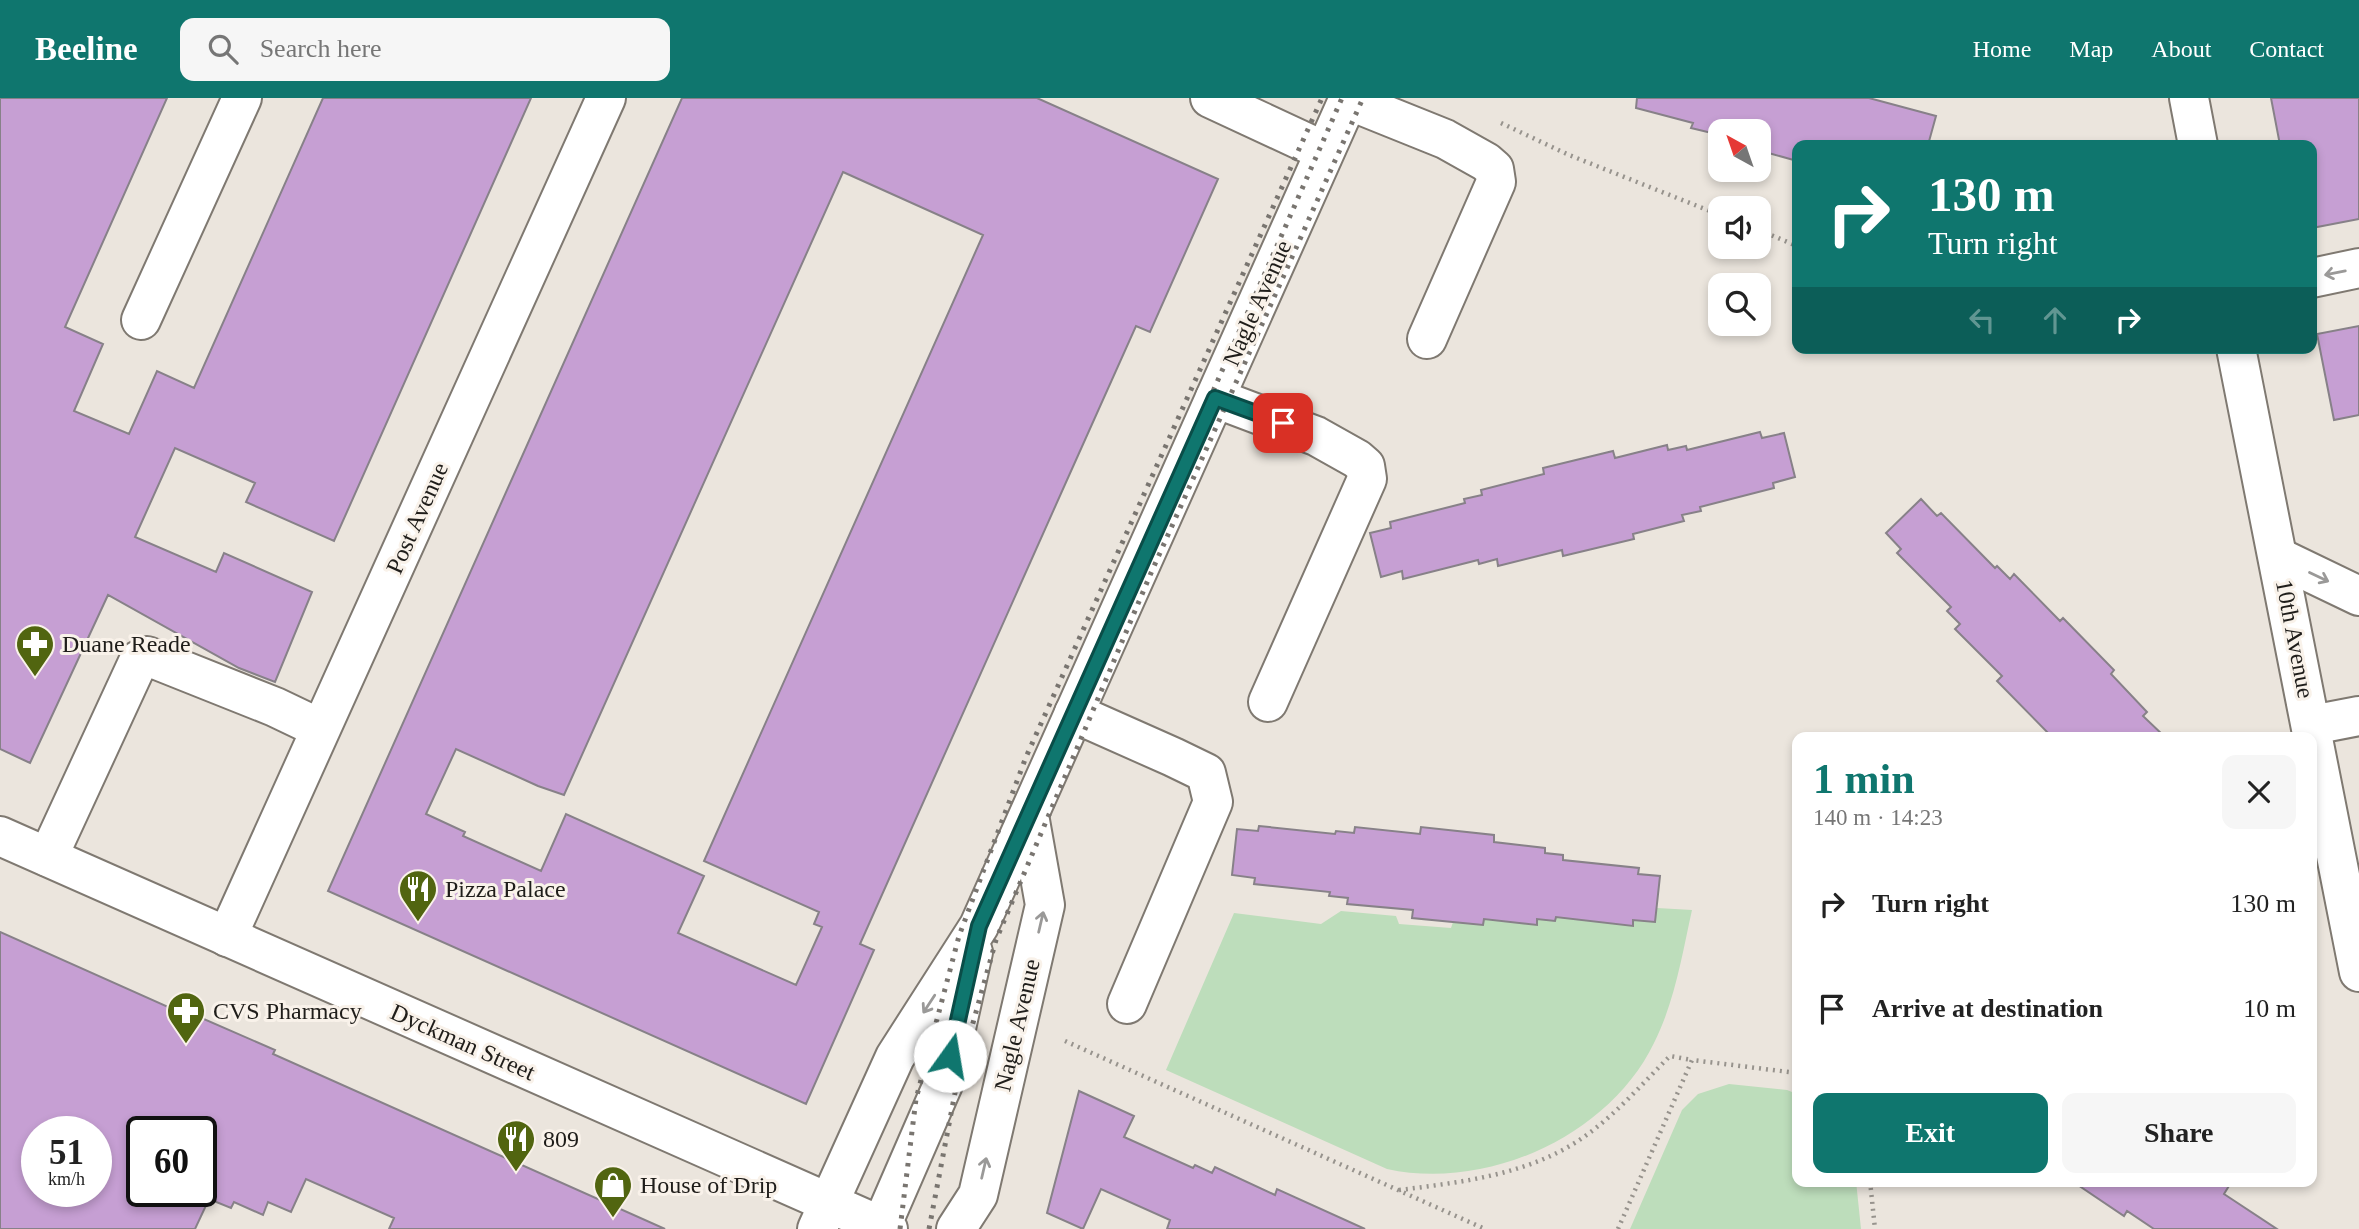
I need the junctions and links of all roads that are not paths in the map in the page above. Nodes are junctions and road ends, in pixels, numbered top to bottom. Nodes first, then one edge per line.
1 (242, 98) edge
2 (606, 98) edge
3 (1210, 98) edge
4 (2189, 98) edge
5 (1348, 99) edge
6 (2197, 140) edge
7 (1324, 151) junction
8 (2359, 268) edge
9 (2317, 277) edge
10 (141, 320) dead end
11 (1427, 340) dead end
12 (2237, 354) edge
13 (1215, 398) junction
14 (2278, 557) junction
15 (2359, 596) edge
16 (1268, 702) dead end
17 (1074, 713) junction
18 (2359, 716) edge
19 (2312, 725) junction
20 (321, 729) junction
21 (2313, 732) edge
22 (2317, 751) edge
23 (1029, 814) junction
24 (0, 836) edge
25 (48, 857) junction
26 (979, 926) junction
27 (227, 937) junction
28 (2359, 972) edge
29 (1127, 1004) dead end
30 (827, 1221) edge
31 (883, 1228) edge
32 (956, 1229) edge

1 - 10 main road
2 - 20 main road, Post Avenue
3 - 7 main road
4 - 6 main road
5 - 7 main road, Nagle Avenue
5 - 11 main road
7 - 13 main road, Nagle Avenue
8 -> 9 main road
12 - 14 main road, 10th Avenue
13 - 16 main road
13 - 17 main road, Nagle Avenue
14 -> 15 main road
14 - 19 main road, 10th Avenue
17 - 23 main road, Nagle Avenue
17 - 29 main road
18 - 19 main road
19 - 21 main road, 10th Avenue
20 - 25 main road
20 - 27 main road, Post Avenue
22 - 28 main road, 10th Avenue
23 - 26 main road, Nagle Avenue
32 -> 23 main road, Nagle Avenue
24 - 25 main road, Dyckman Street
25 - 27 main road, Dyckman Street
26 -> 30 main road, Nagle Avenue
26 - 31 main road, Nagle Avenue
27 - 30 main road, Dyckman Street
30 - 31 main road, Dyckman Street

